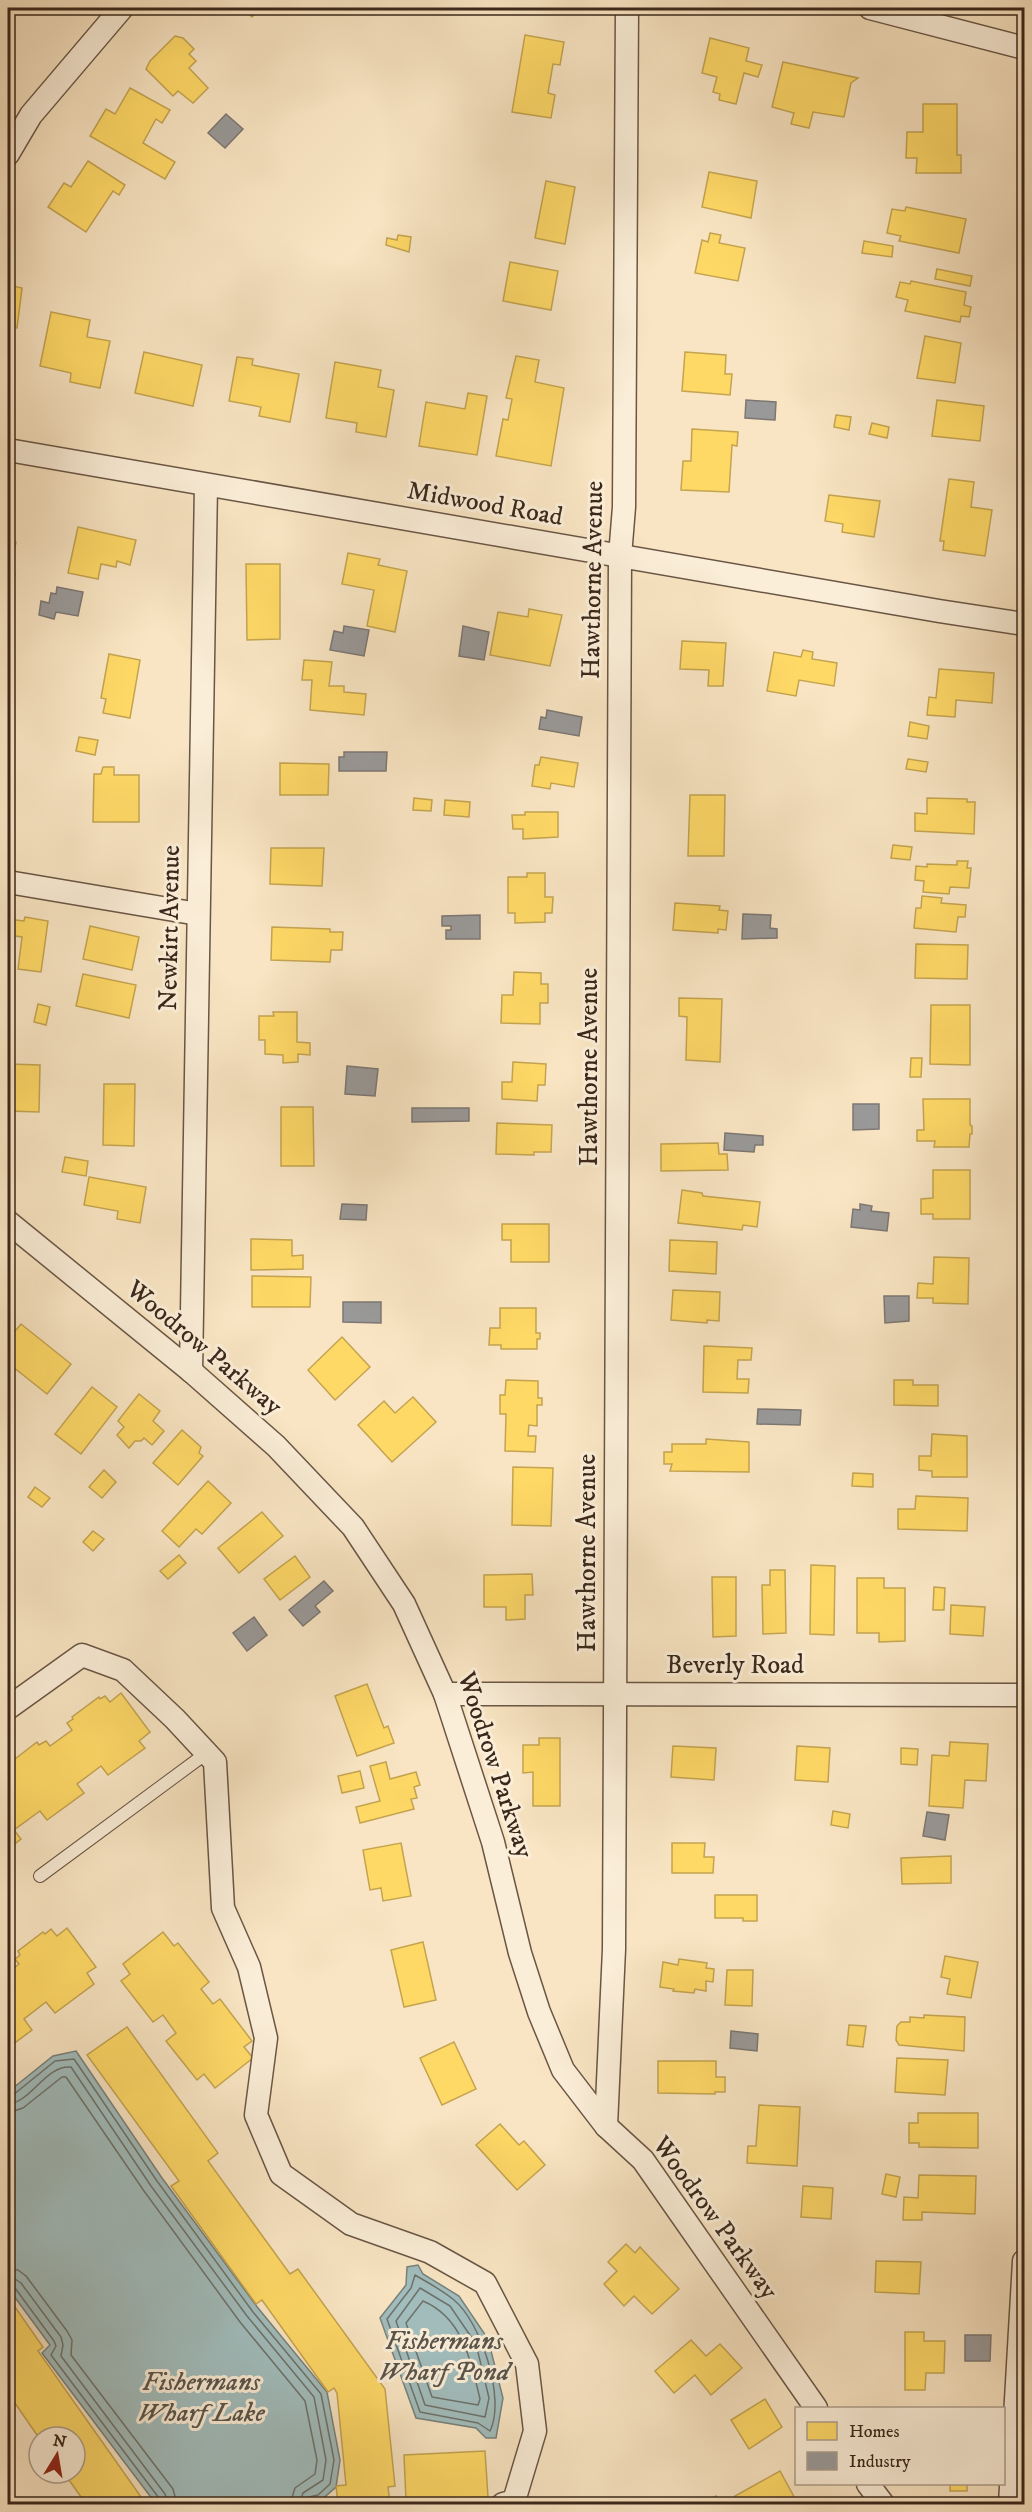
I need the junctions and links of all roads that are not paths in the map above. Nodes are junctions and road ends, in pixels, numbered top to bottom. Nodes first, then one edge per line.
1 (122, 8) edge
2 (627, 8) edge
3 (870, 8) edge
4 (1024, 48) edge
5 (8, 154) edge
6 (8, 450) edge
7 (206, 485) junction
8 (620, 556) junction
9 (1024, 624) edge
10 (8, 882) edge
11 (198, 914) junction
12 (8, 1222) edge
13 (191, 1371) junction
14 (615, 1692) junction
15 (445, 1694) junction
16 (1024, 1695) edge
17 (8, 1707) edge
18 (208, 1752) junction
19 (40, 1876) dead end
20 (606, 2126) junction
21 (1024, 2261) edge
22 (815, 2407) edge
23 (869, 2485) edge
24 (503, 2505) edge
25 (883, 2505) edge
26 (1010, 2505) edge

1 - 5 street
2 - 8 street, Hawthorne Avenue
3 - 4 street
6 - 7 street, Midwood Road
7 - 8 street, Midwood Road
7 - 11 street, Newkirt Avenue
8 - 9 street, Midwood Road
8 - 14 street, Hawthorne Avenue
10 - 11 street
11 - 13 street, Newkirt Avenue
12 - 13 street, Woodrow Parkway
13 - 15 street, Woodrow Parkway
14 - 15 street, Beverly Road
14 - 16 street, Beverly Road
14 - 20 street, Hawthorne Avenue
15 - 20 street, Woodrow Parkway
17 - 18 street
18 - 19 lane
18 - 24 street
20 - 22 street, Woodrow Parkway
21 - 26 street
23 - 25 street

